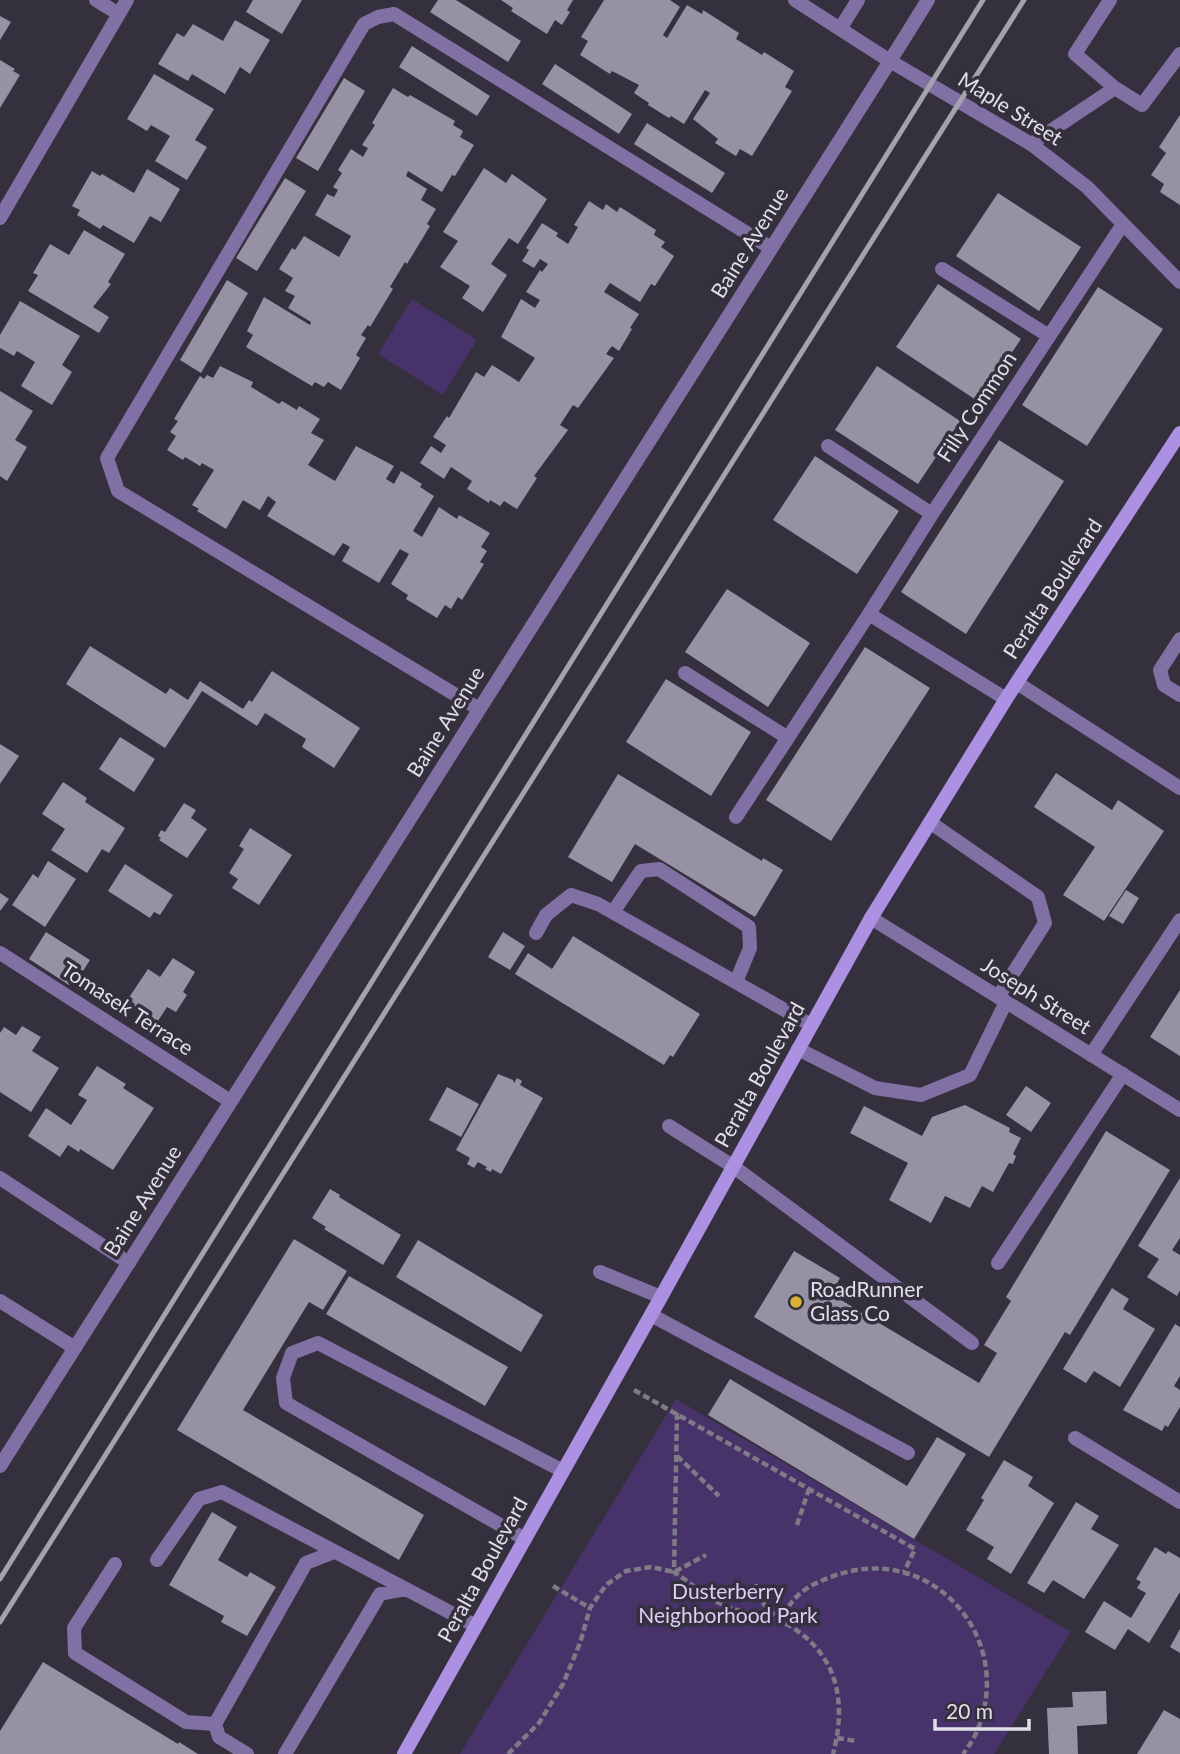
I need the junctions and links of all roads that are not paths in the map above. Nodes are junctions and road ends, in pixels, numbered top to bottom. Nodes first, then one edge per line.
1 (96, 0) edge
2 (127, 0) edge
3 (794, 0) edge
4 (858, 0) edge
5 (928, 0) edge
6 (1110, 0) edge
7 (118, 13) junction
8 (840, 29) junction
9 (1180, 54) edge
10 (890, 61) junction
11 (1115, 88) junction
12 (1031, 144) junction
13 (0, 218) edge
14 (1123, 224) junction
15 (771, 248) junction
16 (942, 269) dead end
17 (1180, 282) edge
18 (1049, 336) junction
19 (1180, 433) edge
20 (828, 446) dead end
21 (932, 514) junction
22 (869, 614) junction
23 (1180, 639) edge
24 (685, 673) dead end
25 (1017, 683) junction
26 (1180, 695) edge
27 (1006, 699) junction
28 (479, 709) junction
29 (788, 738) junction
30 (1180, 788) edge
31 (736, 817) dead end
32 (930, 823) junction
33 (613, 912) junction
34 (871, 918) junction
35 (1180, 920) edge
36 (536, 933) dead end
37 (0, 953) edge
38 (736, 982) junction
39 (1002, 1000) junction
40 (811, 1025) junction
41 (798, 1049) junction
42 (1091, 1055) junction
43 (1123, 1074) junction
44 (230, 1101) junction
45 (1180, 1110) edge
46 (668, 1126) dead end
47 (734, 1167) junction
48 (0, 1178) edge
49 (129, 1263) junction
50 (999, 1263) dead end
51 (600, 1272) dead end
52 (661, 1297) junction
53 (0, 1301) edge
54 (651, 1315) junction
55 (972, 1343) dead end
56 (75, 1348) junction
57 (1075, 1438) dead end
58 (908, 1453) dead end
59 (0, 1466) edge
60 (563, 1471) junction
61 (1180, 1502) edge
62 (525, 1539) junction
63 (334, 1552) junction
64 (158, 1560) dead end
65 (115, 1564) dead end
66 (406, 1589) junction
67 (476, 1626) junction
68 (215, 1724) junction
69 (247, 1754) edge
70 (285, 1754) edge
71 (404, 1754) edge

1 - 7 street
2 - 7 street
3 - 8 street, Maple Street
4 - 8 street
5 - 10 street, Baine Avenue
6 - 11 street
7 - 13 street
8 - 10 street, Maple Street
9 - 11 street
10 - 12 street, Maple Street
10 - 15 street, Baine Avenue
11 - 12 street
12 - 14 street, Maple Street
14 - 17 street, Maple Street
14 - 18 street, Filly Common
15 - 28 street, Baine Avenue
15 - 28 street
16 - 18 street
18 - 21 street, Filly Common
19 - 25 main road, Peralta Boulevard
20 - 21 street
21 - 22 street, Filly Common
22 - 27 street
22 - 29 street, Filly Common
23 - 26 street
24 - 29 street
25 - 27 main road, Peralta Boulevard
25 - 30 street
27 - 32 main road, Peralta Boulevard
28 - 44 street, Baine Avenue
29 - 31 street, Filly Common
32 - 34 main road, Peralta Boulevard
32 - 39 street
33 - 36 street
33 - 38 street
33 - 38 street
34 - 39 street, Joseph Street
34 - 40 main road, Peralta Boulevard
35 - 42 street
37 - 44 street, Tomasek Terrace
38 - 40 street
39 - 41 street
39 - 42 street, Joseph Street
40 - 41 main road, Peralta Boulevard
41 - 47 main road, Peralta Boulevard
42 - 43 street, Joseph Street
43 - 45 street, Joseph Street
43 - 50 street
44 - 49 street, Baine Avenue
46 - 47 street
47 - 52 main road, Peralta Boulevard
47 - 55 street
48 - 49 street
49 - 56 street, Baine Avenue
51 - 52 street
52 - 54 main road, Peralta Boulevard
53 - 56 street
54 - 58 street
54 - 60 main road, Peralta Boulevard
56 - 59 street, Baine Avenue
57 - 61 street
60 - 62 main road, Peralta Boulevard
60 - 62 street
62 - 67 main road, Peralta Boulevard
63 - 64 street
63 - 66 street
63 - 68 street
65 - 68 street
66 - 67 street
66 - 70 street
67 - 71 main road, Peralta Boulevard
68 - 69 street

